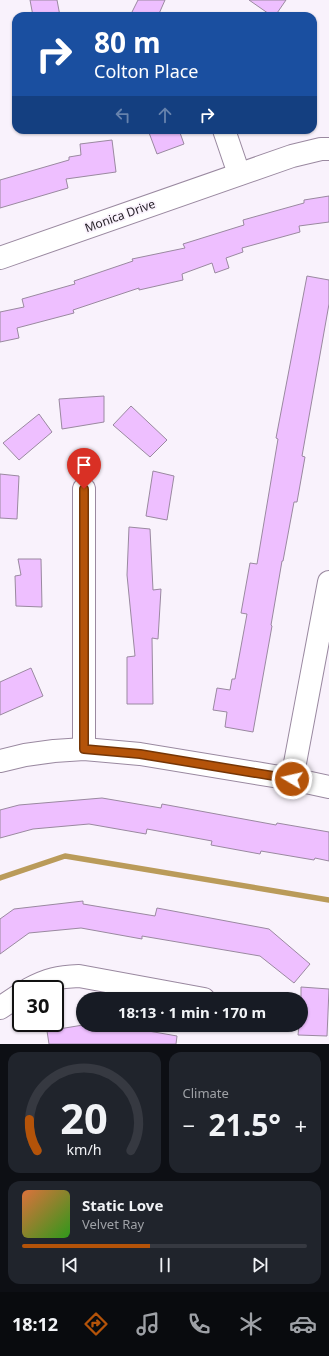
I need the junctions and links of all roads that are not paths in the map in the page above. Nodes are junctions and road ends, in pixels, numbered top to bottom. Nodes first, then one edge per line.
1 (225, 134) edge
2 (329, 149) edge
3 (239, 174) junction
4 (0, 258) edge
5 (84, 489) dead end
6 (329, 582) edge
7 (84, 749) junction
8 (0, 761) edge
9 (292, 779) junction
10 (329, 787) edge
11 (49, 980) edge
12 (166, 992) edge
13 (12, 1000) edge
14 (0, 1008) edge

1 - 3 street
2 - 3 street, Monica Drive
3 - 4 street, Monica Drive
5 - 7 street
6 - 9 street
7 - 8 street
7 - 9 street
9 - 10 street
11 - 12 street
13 - 14 street

